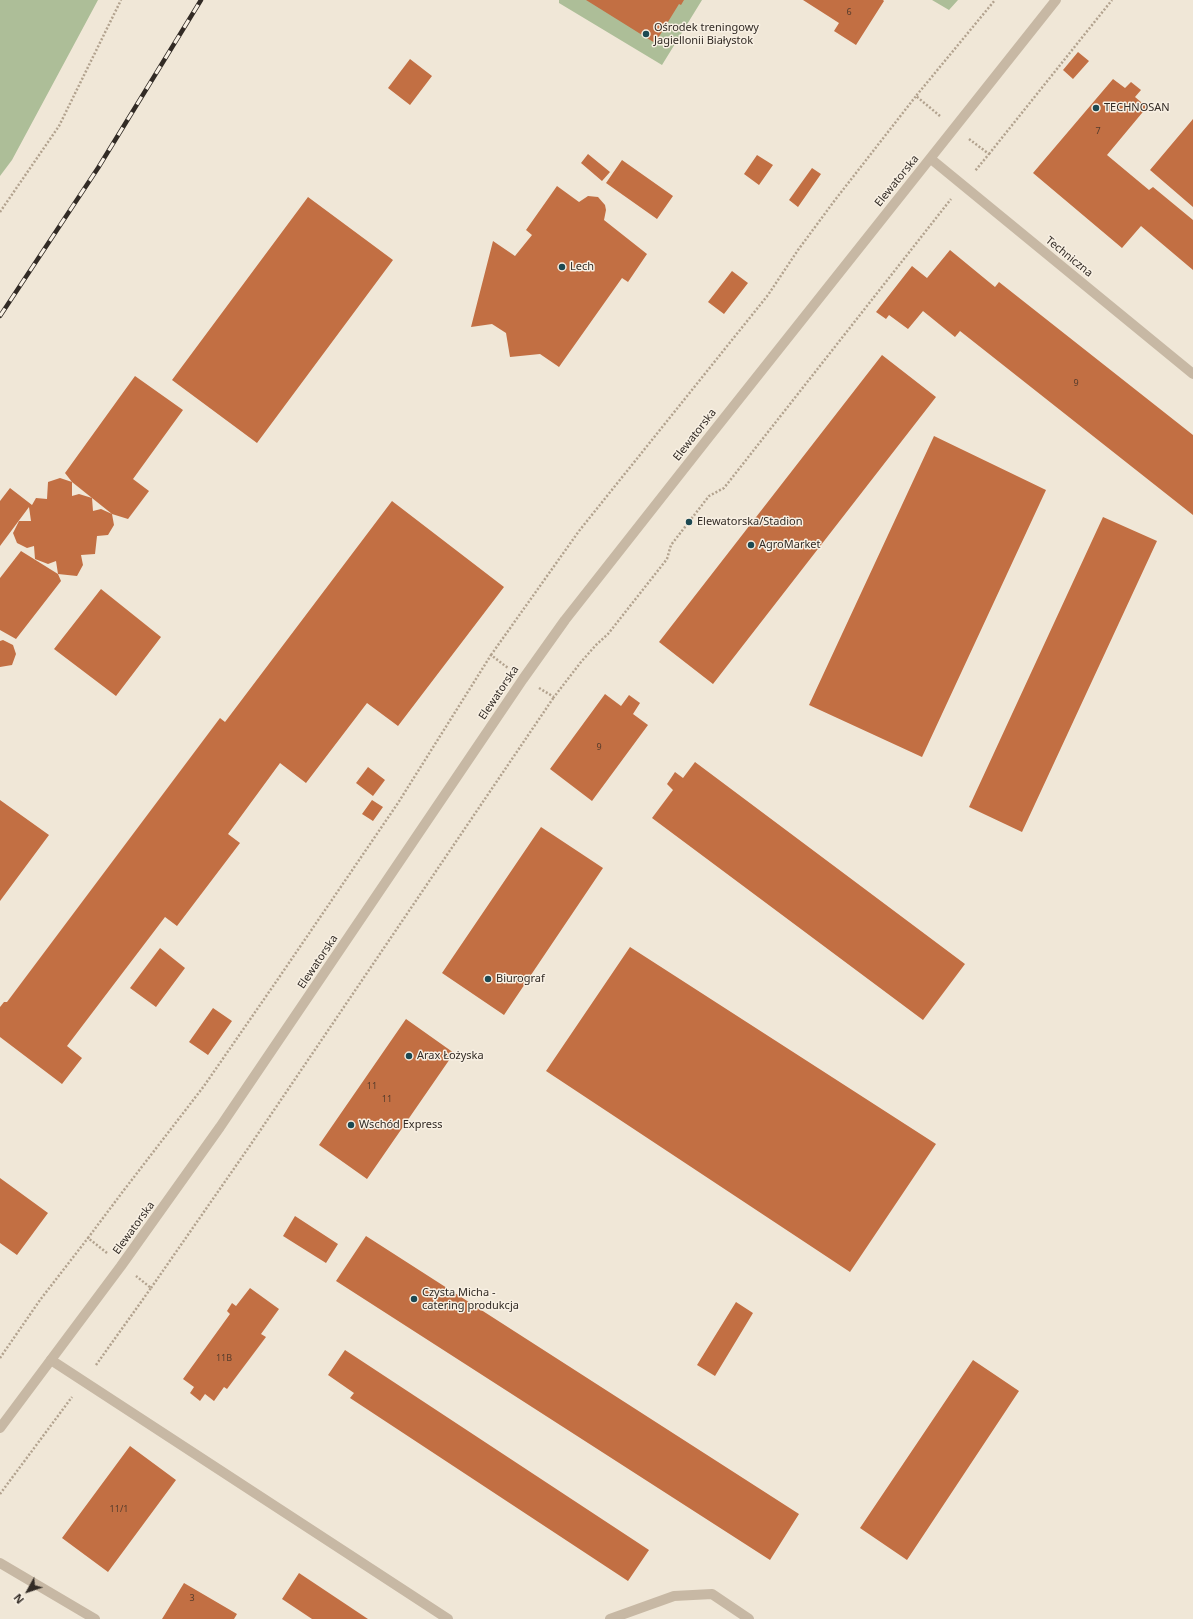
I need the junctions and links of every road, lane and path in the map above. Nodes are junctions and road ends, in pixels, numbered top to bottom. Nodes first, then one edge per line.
1 (121, 0) edge
2 (995, 0) edge
3 (1056, 0) edge
4 (1112, 0) edge
5 (916, 96) junction
6 (954, 128) junction
7 (989, 154) junction
8 (931, 159) junction
9 (962, 186) junction
10 (0, 212) edge
11 (1193, 374) edge
12 (596, 645) dead end
13 (491, 655) dead end
14 (554, 697) dead end
15 (88, 1238) dead end
16 (151, 1288) dead end
17 (0, 1358) edge
18 (51, 1360) junction
19 (0, 1428) edge
20 (0, 1563) edge
21 (95, 1619) edge
22 (448, 1619) edge
23 (610, 1619) edge
24 (748, 1619) edge

1 - 10 path
2 - 5 path
3 - 6 street, Elewatorska
4 - 7 path
5 - 6 path
5 - 13 path
6 - 7 path
6 - 8 street, Elewatorska
7 - 9 path
8 - 9 street, Techniczna
8 - 18 street, Elewatorska
9 - 11 street, Techniczna
9 - 12 path
14 - 16 path
15 - 17 path
18 - 19 street, Elewatorska
18 - 22 street
20 - 21 street
23 - 24 street

